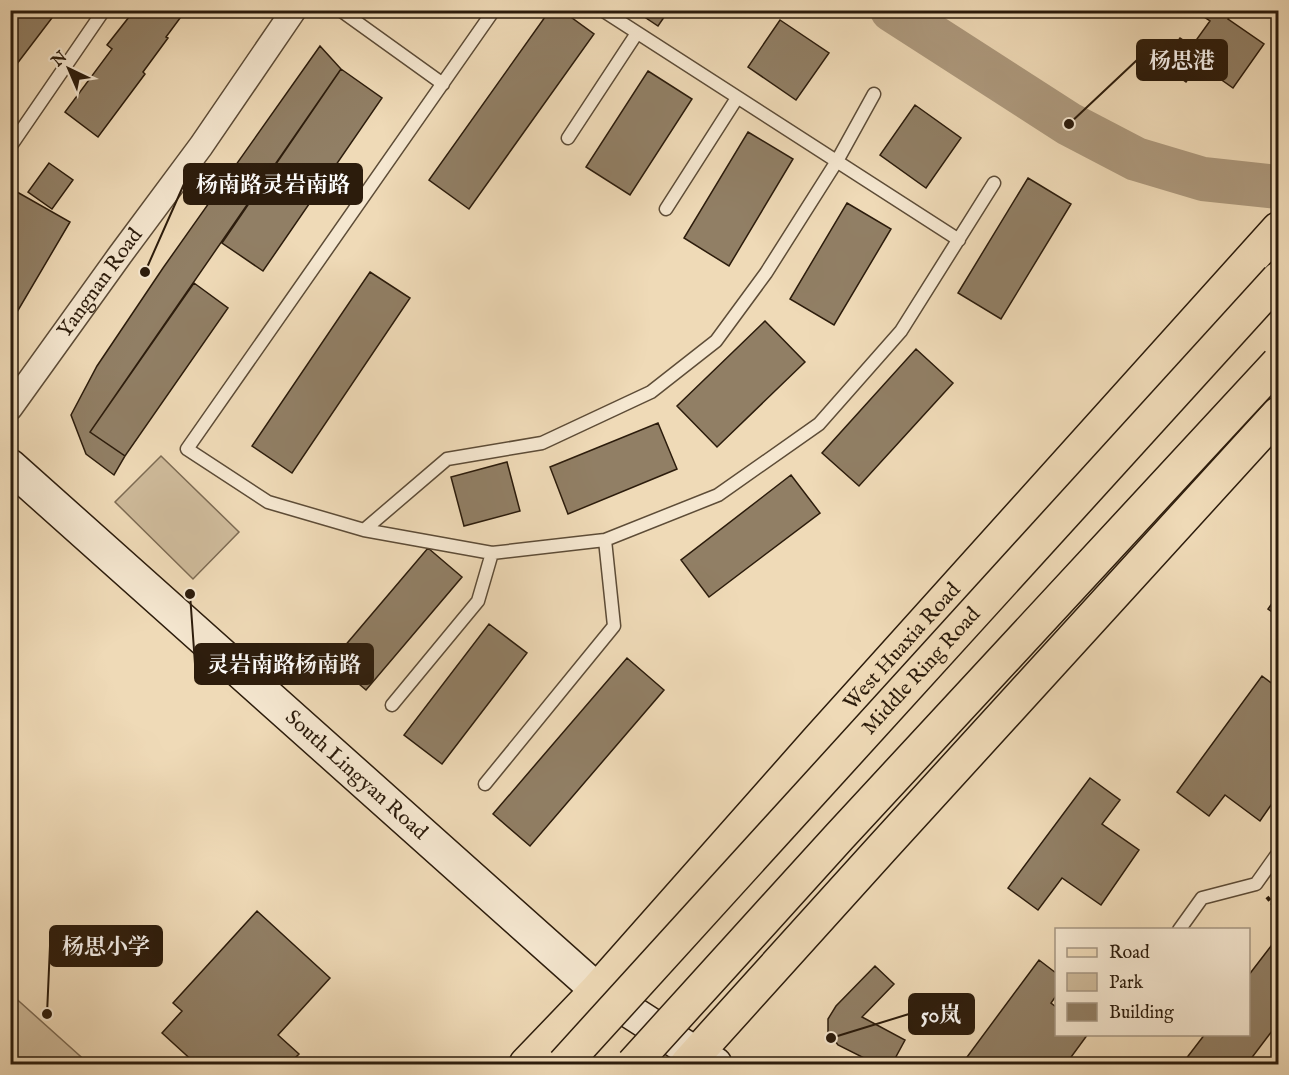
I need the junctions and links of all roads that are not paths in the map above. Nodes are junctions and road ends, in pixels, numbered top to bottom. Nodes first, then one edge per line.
1 (104, 10) edge
2 (294, 10) edge
3 (340, 10) edge
4 (494, 10) edge
5 (602, 10) edge
6 (637, 33) junction
7 (443, 84) junction
8 (873, 94) dead end
9 (737, 98) junction
10 (568, 138) dead end
11 (10, 147) edge
12 (837, 162) junction
13 (994, 183) dead end
14 (666, 209) dead end
15 (1272, 237) edge
16 (959, 240) junction
17 (1278, 279) edge
18 (1278, 363) edge
19 (10, 408) edge
20 (1278, 414) edge
21 (10, 466) edge
22 (364, 530) junction
23 (605, 540) junction
24 (492, 553) junction
25 (392, 705) dead end
26 (485, 784) dead end
27 (1278, 853) edge
28 (1180, 928) edge
29 (597, 990) junction
30 (700, 1061) edge
31 (526, 1065) edge
32 (564, 1065) edge
33 (633, 1065) edge

1 - 11 lane
2 - 19 street, Yangnan Road
3 - 7 lane
4 - 7 lane
5 - 6 lane
6 - 9 lane
6 - 10 lane
7 - 22 lane
8 - 12 lane
9 - 12 lane
9 - 14 lane
12 - 16 lane
12 - 22 lane
13 - 16 lane
15 - 29 main road, West Huaxia Road
16 - 23 lane
17 - 32 main road, Middle Ring Road, bridge
18 - 33 main road, bridge
20 - 30 main road
21 - 29 street, South Lingyan Road
22 - 24 lane
23 - 24 lane
23 - 26 lane
24 - 25 lane
27 - 28 lane
29 - 30 street, South Lingyan Road
29 - 31 main road, West Huaxia Road

